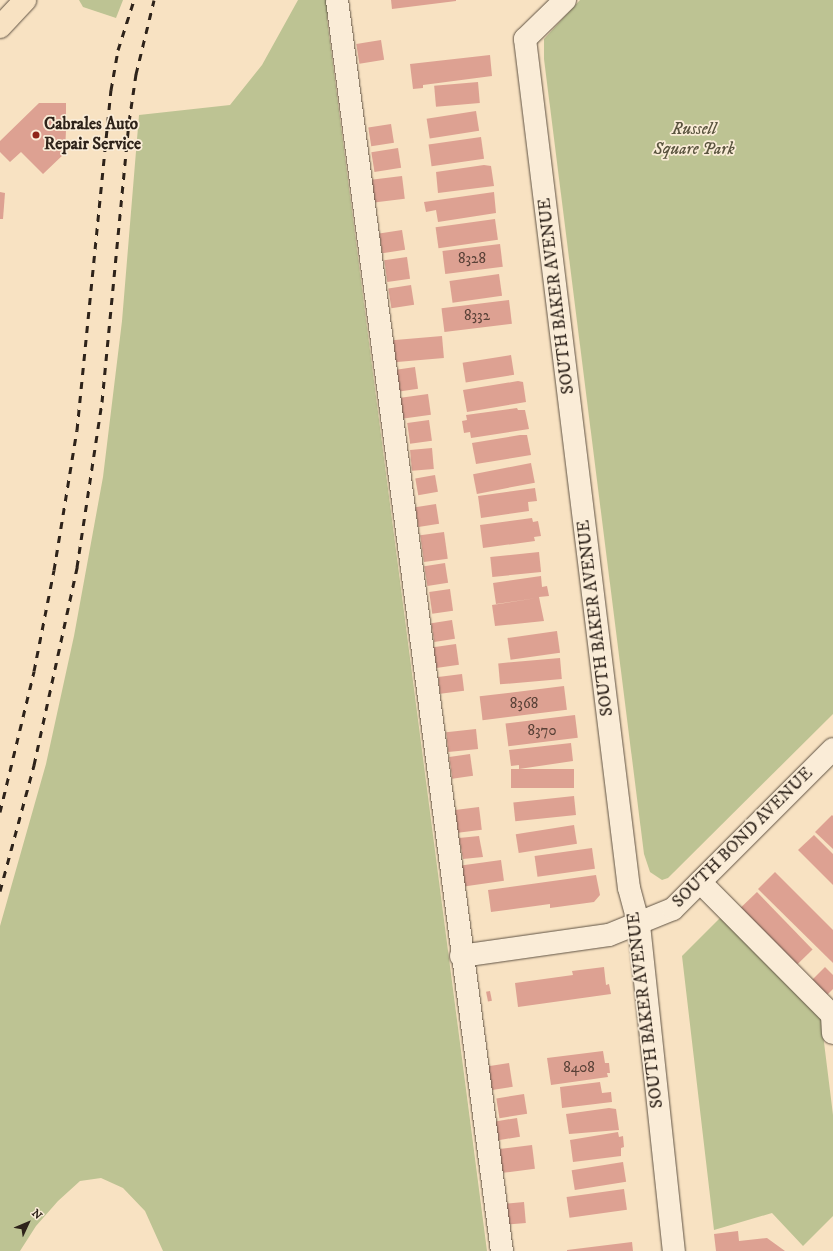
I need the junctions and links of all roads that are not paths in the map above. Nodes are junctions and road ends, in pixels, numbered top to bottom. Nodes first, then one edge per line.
1 (25, 0) edge
2 (337, 0) edge
3 (565, 0) edge
4 (0, 27) edge
5 (833, 749) edge
6 (700, 882) junction
7 (639, 925) junction
8 (461, 956) junction
9 (832, 1021) edge
10 (502, 1251) edge
11 (674, 1251) edge

1 - 4 main road
2 - 8 street
3 - 7 street, SOUTH BAKER AVENUE
5 - 6 street, SOUTH BOND AVENUE
6 - 7 street, SOUTH BOND AVENUE
6 - 9 street
7 - 8 street, SOUTH BOND AVENUE
7 - 11 street, SOUTH BAKER AVENUE
8 - 10 street

